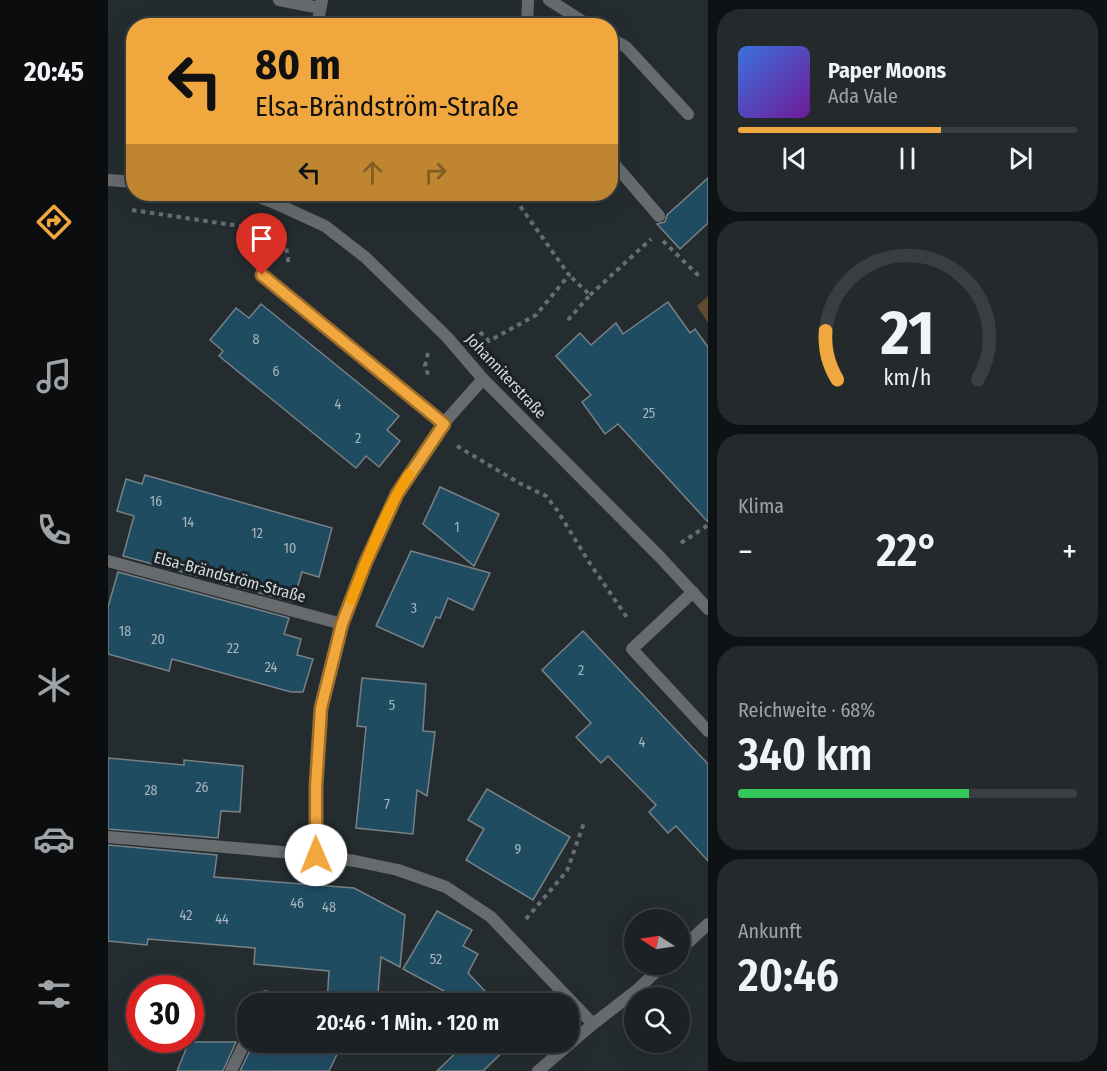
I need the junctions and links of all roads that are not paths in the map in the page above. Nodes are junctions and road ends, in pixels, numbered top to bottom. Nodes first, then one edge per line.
1 (279, 0) edge
2 (528, 0) edge
3 (549, 0) edge
4 (321, 4) edge
5 (527, 18) edge
6 (577, 18) edge
7 (618, 42) edge
8 (688, 114) dead end
9 (618, 168) edge
10 (108, 180) edge
11 (126, 181) edge
12 (283, 201) edge
13 (659, 216) dead end
14 (262, 275) dead end
15 (483, 379) junction
16 (440, 429) junction
17 (108, 561) edge
18 (693, 592) junction
19 (708, 609) edge
20 (342, 624) junction
21 (708, 731) edge
22 (108, 837) edge
23 (316, 855) junction
24 (708, 924) edge
25 (690, 941) edge
26 (653, 975) edge
27 (593, 1024) junction
28 (240, 1053) edge
29 (231, 1071) edge
30 (538, 1071) edge

1 - 4 street
2 - 5 street
3 - 6 street
7 - 8 street
9 - 13 street
10 - 11 street
12 - 15 street, Johanniterstraße
14 - 16 street
15 - 16 street
15 - 18 street, Johanniterstraße
16 - 20 street
17 - 20 street, Elsa-Brändström-Straße
18 - 19 street, Johanniterstraße
18 - 21 street
20 - 23 street
22 - 23 street
23 - 27 street
24 - 25 street
26 - 27 street
27 - 30 street
28 - 29 street

